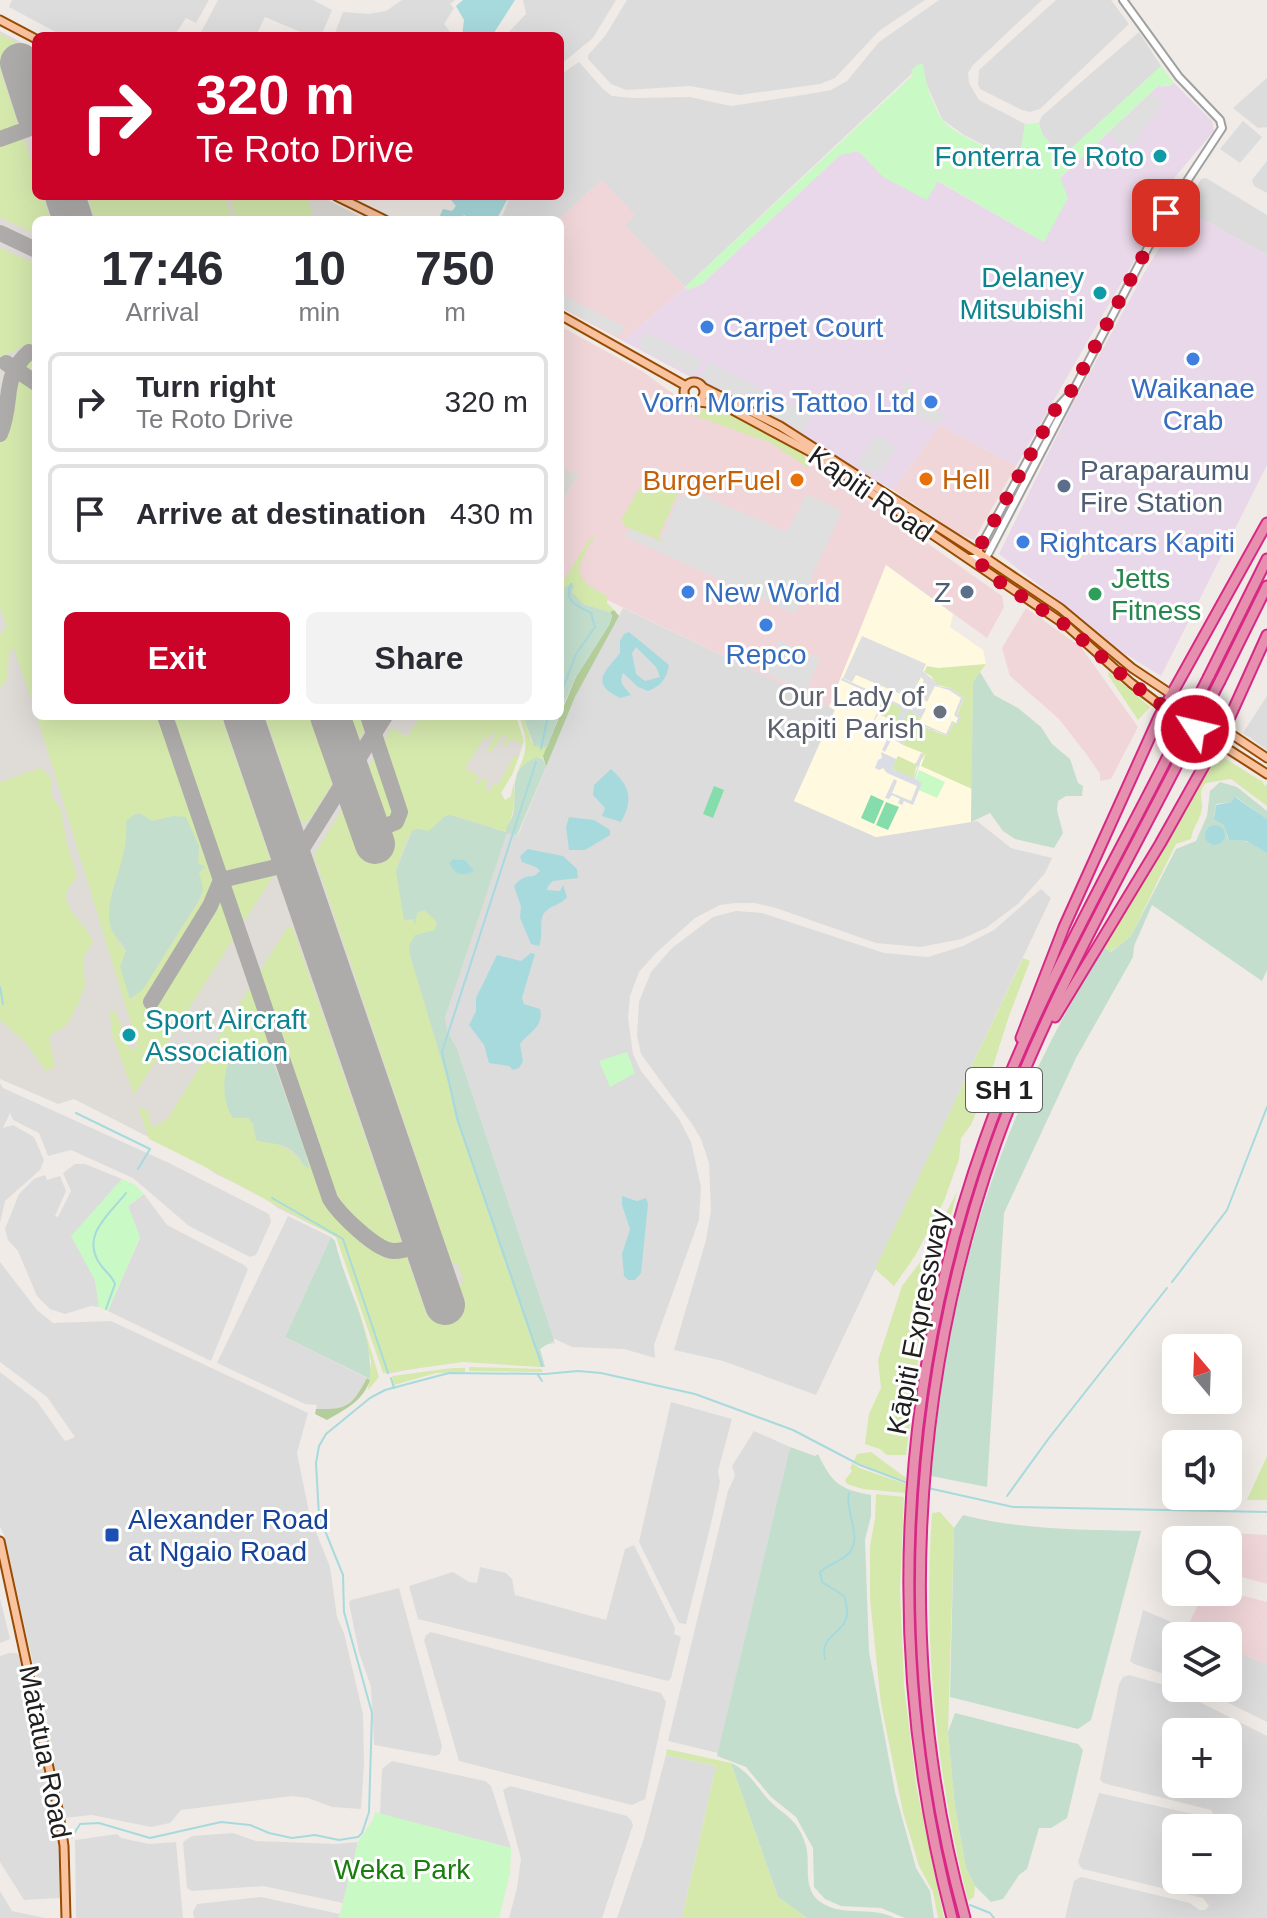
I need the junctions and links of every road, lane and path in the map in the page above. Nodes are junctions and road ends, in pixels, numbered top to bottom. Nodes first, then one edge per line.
1 (1123, 0) edge
2 (0, 20) edge
3 (32, 37) edge
4 (344, 200) edge
5 (377, 216) edge
6 (564, 317) edge
7 (686, 386) junction
8 (704, 388) junction
9 (1069, 395) junction
10 (699, 402) junction
11 (780, 426) junction
12 (787, 438) junction
13 (1024, 465) junction
14 (1033, 470) junction
15 (1267, 523) edge
16 (991, 526) junction
17 (996, 540) junction
18 (961, 556) junction
19 (980, 557) junction
20 (1267, 559) edge
21 (989, 575) junction
22 (1267, 586) edge
23 (1267, 635) edge
24 (1172, 695) junction
25 (1164, 708) junction
26 (1224, 730) junction
27 (1216, 743) junction
28 (1267, 758) edge
29 (1267, 774) edge
30 (1031, 1058) junction
31 (1011, 1072) junction
32 (0, 1541) edge
33 (66, 1918) edge
34 (952, 1918) edge
35 (965, 1918) edge

1 - 9 street
2 - 3 main road
4 - 5 main road
6 - 7 main road
7 - 8 main road
7 - 10 main road
8 - 10 main road
8 - 11 main road, Kapiti Road
9 - 13 street
9 - 14 street
10 - 12 main road, Kapiti Road
11 - 12 main road
11 - 19 main road, Kapiti Road
12 - 18 main road, Kapiti Road
13 - 14 street
13 - 16 street
14 - 17 street
15 - 24 highway
16 - 17 street
16 - 19 street
17 - 19 street
18 - 19 street
18 - 21 main road, Kapiti Road
19 - 21 street
19 - 24 main road, Kapiti Road
20 - 31 highway, Kāpiti Expressway / SH 1, bridge
21 - 25 main road, Kapiti Road
22 - 30 highway, Kāpiti Expressway / SH 1, bridge
23 - 26 highway
24 - 25 highway
24 - 26 main road, Kapiti Road
25 - 27 main road, Kapiti Road
25 - 31 highway
26 - 27 highway
26 - 28 main road, Kapiti Road
27 - 29 main road, Kapiti Road
27 - 30 highway
30 - 35 highway, Kāpiti Expressway / SH 1
31 - 34 highway, Kāpiti Expressway / SH 1
32 - 33 main road, Matatua Road

